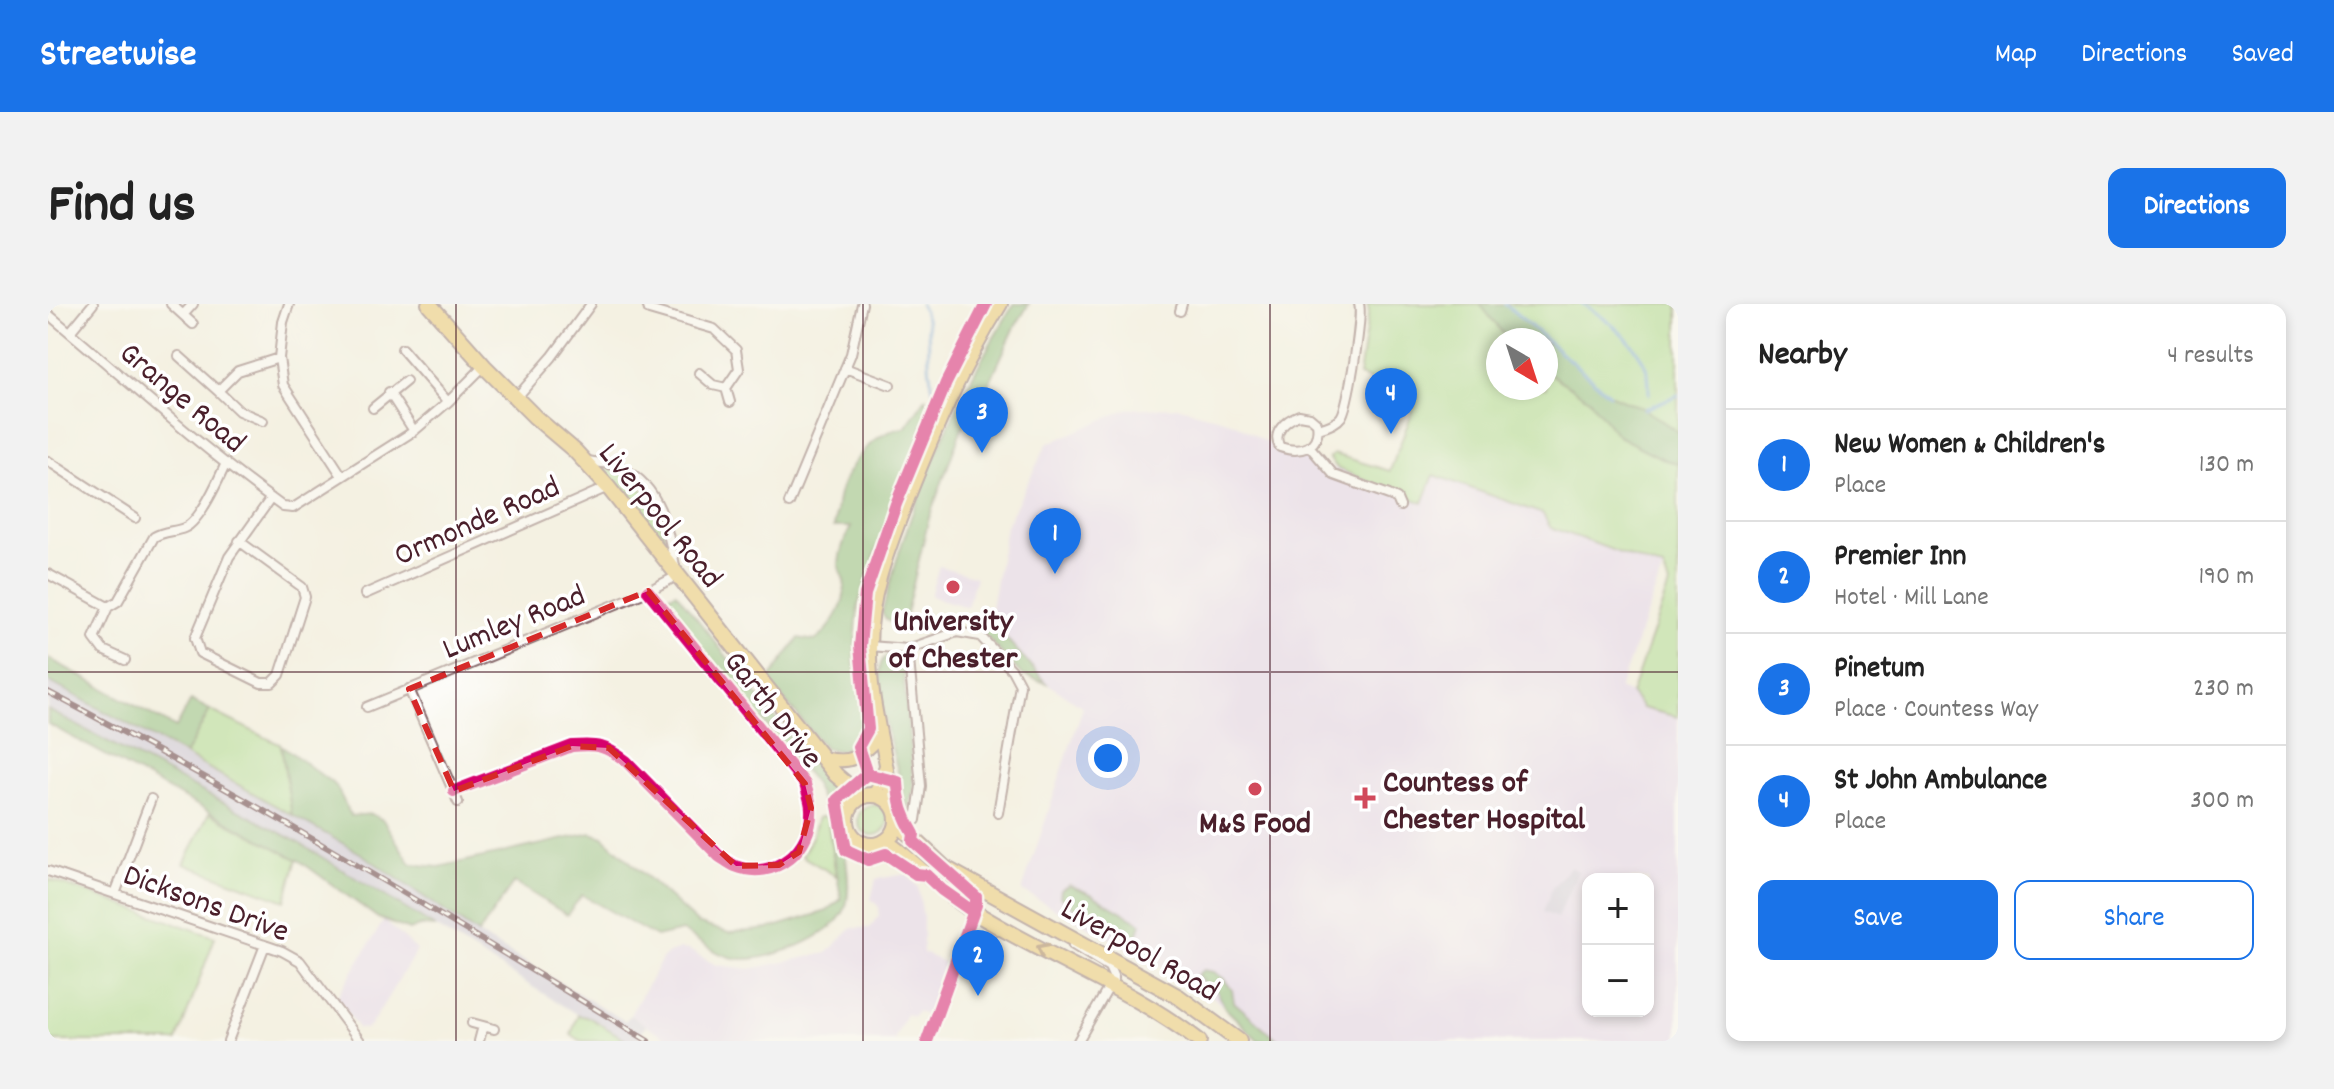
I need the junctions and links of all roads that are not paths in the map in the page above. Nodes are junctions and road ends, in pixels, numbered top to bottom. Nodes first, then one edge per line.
1 (93, 304) edge
2 (171, 304) edge
3 (193, 304) edge
4 (289, 304) edge
5 (429, 304) edge
6 (591, 304) edge
7 (647, 304) edge
8 (862, 304) edge
9 (1001, 304) edge
10 (1359, 304) edge
11 (48, 314) edge
12 (183, 315) junction
13 (193, 324) dead end
14 (70, 332) junction
15 (402, 349) dead end
16 (179, 356) dead end
17 (279, 358) junction
18 (484, 366) junction
19 (845, 368) junction
20 (699, 373) dead end
21 (406, 381) dead end
22 (890, 385) dead end
23 (726, 388) junction
24 (218, 391) junction
25 (389, 392) junction
26 (517, 397) junction
27 (448, 402) junction
28 (730, 402) dead end
29 (373, 408) dead end
30 (263, 421) dead end
31 (1318, 429) junction
32 (414, 431) junction
33 (1310, 447) junction
34 (48, 461) edge
35 (584, 461) junction
36 (226, 463) junction
37 (342, 476) junction
38 (608, 487) junction
39 (271, 498) junction
40 (789, 503) dead end
41 (1400, 506) dead end
42 (121, 524) dead end
43 (239, 541) junction
44 (48, 574) edge
45 (677, 576) junction
46 (648, 591) junction
47 (365, 594) dead end
48 (108, 607) junction
49 (869, 646) junction
50 (908, 649) junction
51 (125, 660) dead end
52 (409, 689) junction
53 (367, 707) dead end
54 (879, 737) junction
55 (823, 758) junction
56 (888, 763) junction
57 (836, 775) junction
58 (454, 791) junction
59 (868, 796) junction
60 (151, 799) dead end
61 (458, 802) dead end
62 (892, 805) junction
63 (849, 812) junction
64 (998, 813) dead end
65 (916, 820) dead end
66 (897, 823) junction
67 (885, 841) junction
68 (945, 868) junction
69 (48, 871) edge
70 (115, 894) junction
71 (972, 911) junction
72 (1051, 928) junction
73 (265, 945) junction
74 (1111, 986) junction
75 (472, 1023) dead end
76 (483, 1026) junction
77 (494, 1029) dead end
78 (228, 1041) edge
79 (360, 1041) edge
80 (479, 1041) edge
81 (927, 1041) edge
82 (1078, 1041) edge
83 (1199, 1041) edge
84 (1239, 1041) edge

1 - 14 street
2 - 12 street
3 - 12 street
4 - 17 street
5 - 18 highway, Liverpool Road
6 - 26 street
7 - 23 street
8 - 19 street
9 - 49 main road
10 - 31 street
11 - 14 street, Grange Road
12 - 13 street
14 - 36 street, Grange Road
15 - 27 street
16 - 24 street
17 - 24 street
17 - 37 street
18 - 26 highway, Liverpool Road
18 - 27 street
19 - 22 street
19 - 40 street
20 - 23 street
21 - 25 street
23 - 28 street
24 - 30 street
25 - 29 street
25 - 32 street
26 - 35 highway, Liverpool Road
27 - 32 street
31 - 33 street
31 - 33 street
32 - 37 street
33 - 41 street
34 - 42 street
35 - 38 highway, Liverpool Road
35 - 45 street
36 - 39 street, Grange Road
36 - 48 street
37 - 39 street, Grange Road
38 - 45 highway, Liverpool Road
38 - 47 street, Ormonde Road
39 - 43 street
43 - 43 street
44 - 48 street
45 - 46 street, Lumley Road
45 - 55 highway, Liverpool Road
46 - 52 street, Lumley Road
46 - 58 street, Garth Drive
48 - 51 street
49 - 50 street
49 - 54 main road
50 - 64 street
50 - 65 street
52 - 53 street, Lumley Road
52 - 58 street
54 - 55 main road
54 - 56 main road
55 - 57 highway, Liverpool Road
56 - 59 main road
56 - 62 main road
57 - 59 highway, Liverpool Road
57 - 63 highway, Liverpool Road
58 - 61 street
59 - 62 highway
59 - 63 highway
60 - 70 street
62 - 66 highway
63 - 67 highway
66 - 67 highway
66 - 68 highway, Liverpool Road
67 - 71 highway, Liverpool Road
68 - 71 street
68 - 72 highway, Liverpool Road
69 - 70 street, Dicksons Drive
70 - 73 street, Dicksons Drive
74 -> 71 highway, Liverpool Road
71 - 81 street
72 - 74 street
72 - 84 highway, Liverpool Road
73 - 78 street
73 - 79 street, Dicksons Drive
74 - 82 street
74 - 83 highway, Liverpool Road
75 - 76 street
76 - 77 street
76 - 80 street

